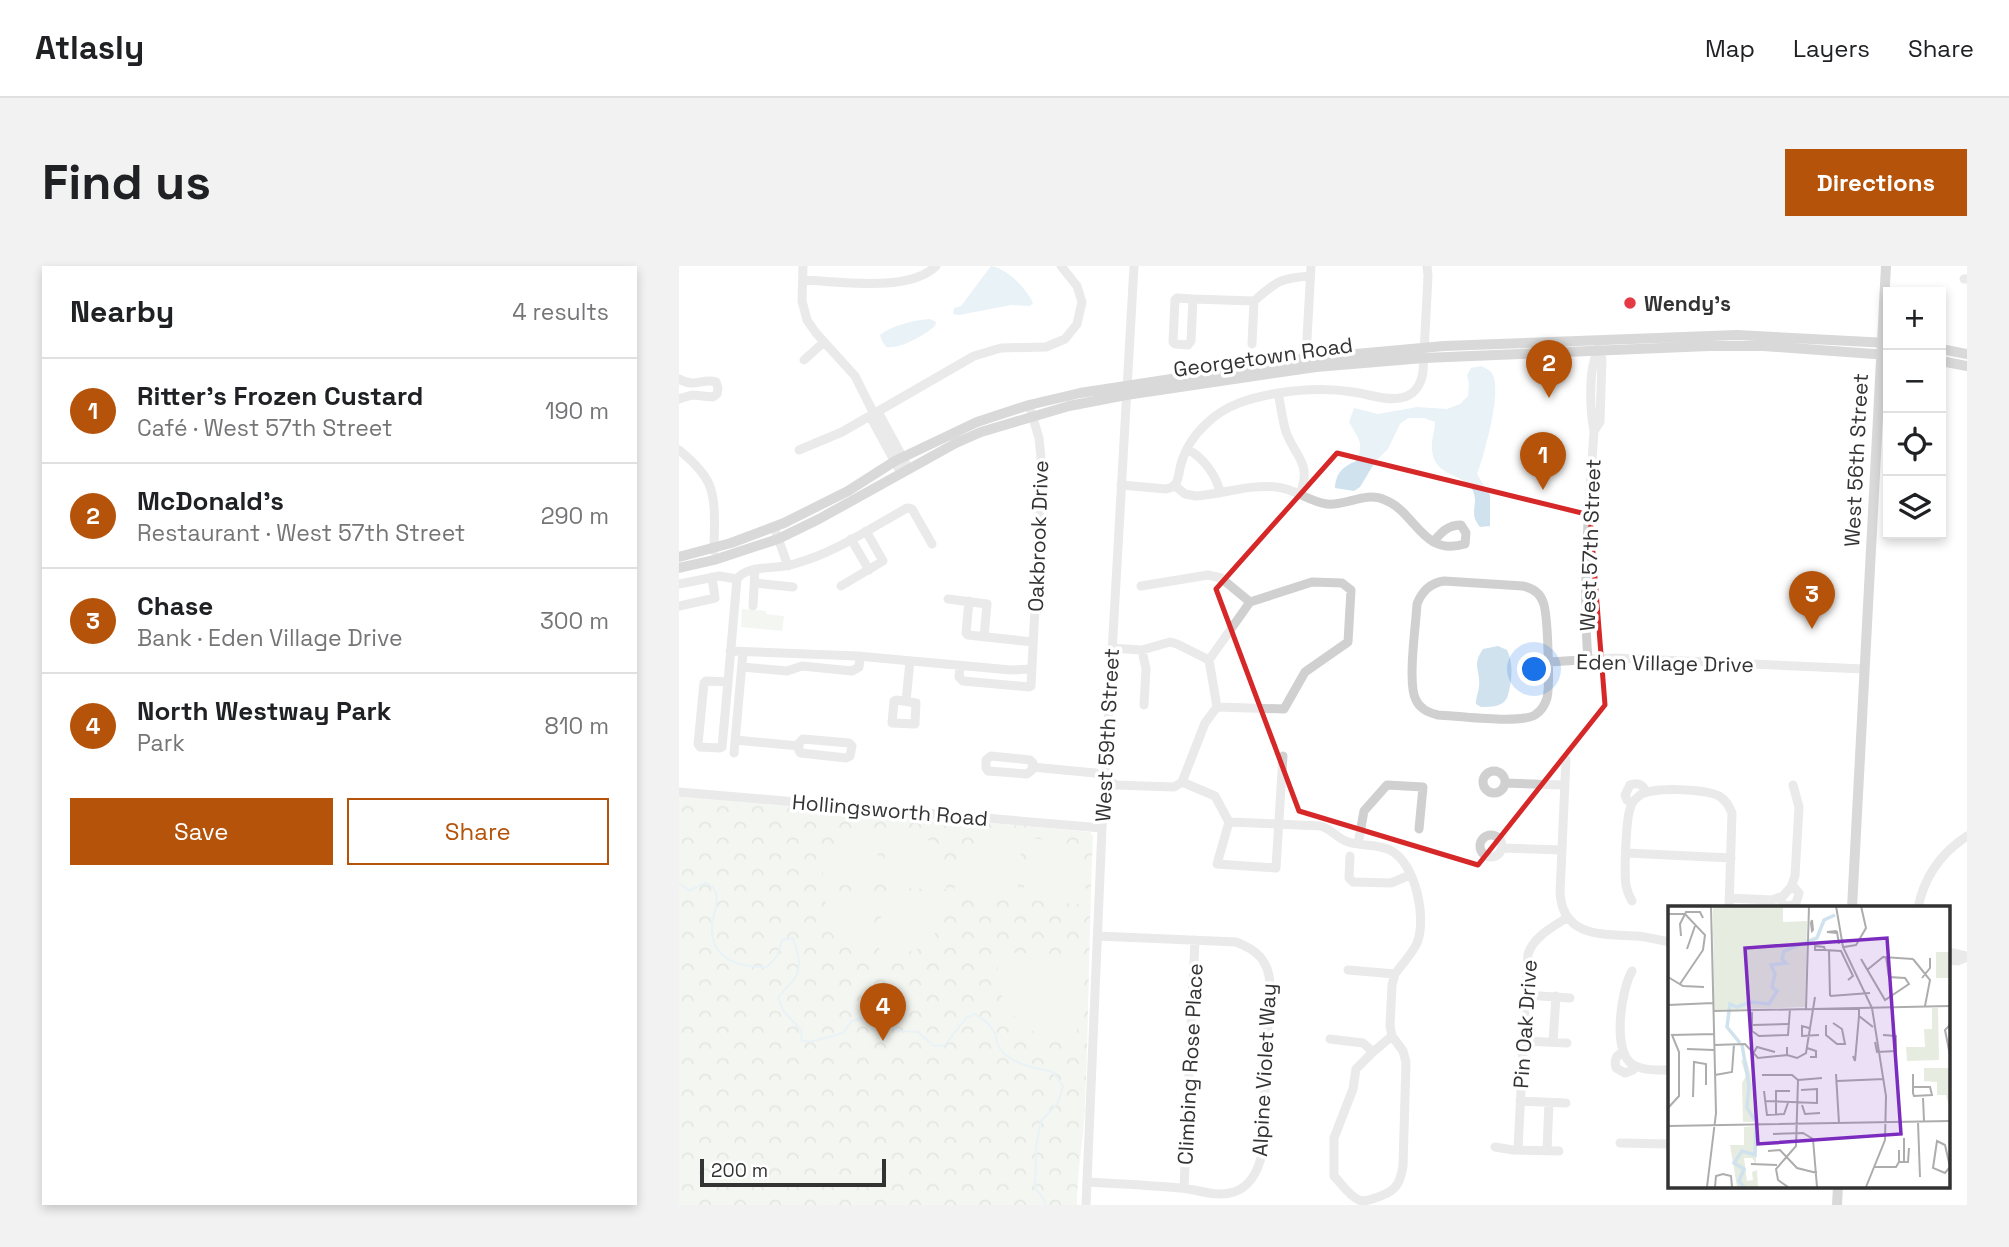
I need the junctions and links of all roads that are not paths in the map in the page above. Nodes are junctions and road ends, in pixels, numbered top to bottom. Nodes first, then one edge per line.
1 (803, 266) edge
2 (936, 266) edge
3 (1061, 266) edge
4 (1134, 266) edge
5 (1427, 266) edge
6 (1886, 266) edge
7 (1310, 271) edge
8 (803, 280) junction
9 (1886, 287) edge
10 (1193, 299) junction
11 (1254, 301) junction
12 (1307, 338) dead end
13 (824, 342) junction
14 (1252, 344) dead end
15 (1599, 345) junction
16 (1883, 348) edge
17 (1885, 350) edge
18 (1946, 350) edge
19 (1425, 353) junction
20 (1967, 354) edge
21 (804, 360) dead end
22 (1946, 362) edge
23 (1967, 366) edge
24 (679, 379) edge
25 (1126, 390) junction
26 (1278, 393) junction
27 (679, 399) edge
28 (1030, 410) junction
29 (874, 414) junction
30 (1188, 449) junction
31 (679, 450) edge
32 (799, 450) dead end
33 (899, 459) junction
34 (905, 471) junction
35 (1121, 485) junction
36 (1174, 485) junction
37 (1220, 493) junction
38 (1300, 494) junction
39 (774, 527) junction
40 (866, 531) junction
41 (778, 539) junction
42 (851, 540) junction
43 (1433, 542) dead end
44 (932, 544) dead end
45 (714, 547) junction
46 (679, 557) edge
47 (714, 560) junction
48 (788, 566) junction
49 (679, 568) edge
50 (755, 569) junction
51 (869, 570) junction
52 (712, 577) junction
53 (737, 579) junction
54 (754, 583) junction
55 (679, 584) edge
56 (841, 586) dead end
57 (1142, 586) dead end
58 (793, 587) dead end
59 (948, 599) dead end
60 (969, 601) junction
61 (1250, 602) junction
62 (679, 606) edge
63 (753, 606) dead end
64 (984, 637) junction
65 (1033, 642) junction
66 (1111, 648) junction
67 (1142, 650) junction
68 (730, 651) junction
69 (743, 652) junction
70 (860, 656) junction
71 (1209, 660) junction
72 (1588, 660) junction
73 (910, 661) junction
74 (1548, 662) junction
75 (960, 666) junction
76 (741, 667) junction
77 (1032, 669) junction
78 (1864, 669) junction
79 (728, 682) junction
80 (906, 701) dead end
81 (1144, 705) dead end
82 (1217, 707) junction
83 (735, 740) junction
84 (799, 746) junction
85 (734, 753) dead end
86 (1283, 756) dead end
87 (1566, 759) dead end
88 (1033, 767) junction
89 (1105, 778) junction
90 (1182, 782) junction
91 (1505, 783) dead end
92 (1565, 785) junction
93 (1793, 785) dead end
94 (679, 792) edge
95 (1229, 822) junction
96 (1279, 824) junction
97 (1102, 828) junction
98 (1419, 829) dead end
99 (1967, 836) edge
100 (1358, 844) junction
101 (1502, 848) dead end
102 (1561, 850) junction
103 (1626, 853) junction
104 (1350, 856) dead end
105 (1731, 858) junction
106 (1410, 875) junction
107 (1792, 886) junction
108 (1779, 898) junction
109 (1632, 901) dead end
110 (1729, 903) edge
111 (1852, 906) edge
112 (1918, 906) edge
113 (1568, 917) junction
114 (1098, 936) junction
115 (1195, 940) junction
116 (1668, 942) edge
117 (1949, 952) edge
118 (1967, 957) edge
119 (1949, 961) edge
120 (1348, 970) dead end
121 (1632, 971) dead end
122 (1395, 974) junction
123 (1525, 995) junction
124 (1556, 996) junction
125 (1570, 998) dead end
126 (1392, 1035) junction
127 (1330, 1040) dead end
128 (1523, 1041) junction
129 (1553, 1042) junction
130 (1567, 1043) dead end
131 (1373, 1052) junction
132 (1629, 1059) junction
133 (1668, 1070) edge
134 (1520, 1101) junction
135 (1549, 1102) junction
136 (1566, 1103) dead end
137 (1621, 1143) dead end
138 (1668, 1144) edge
139 (1495, 1147) dead end
140 (1518, 1149) junction
141 (1547, 1150) junction
142 (1559, 1151) dead end
143 (1087, 1182) junction
144 (1184, 1188) junction
145 (1379, 1201) edge
146 (1086, 1205) edge

1 - 8 street
2 - 8 street
3 - 29 street
4 - 25 street, West 59th Street
5 - 19 street
6 - 9 main road, West 56th Street
7 - 11 street
7 - 12 street
8 - 13 street
10 - 10 street
10 - 11 street
11 - 14 street
13 - 21 street
13 - 29 street
15 - 16 main road, Georgetown Road
15 - 19 main road, Georgetown Road
15 - 72 street, West 57th Street
17 - 78 main road, West 56th Street
18 - 20 main road
19 - 25 main road, Georgetown Road
19 - 26 street
22 - 23 main road
24 - 27 street
25 - 28 main road, Georgetown Road
25 - 35 street, West 59th Street
26 - 30 street
26 - 38 street
28 - 33 main road, Georgetown Road
28 - 34 main road, Georgetown Road
28 - 65 street, Oakbrook Drive
29 - 32 street
29 - 33 street
30 - 36 street
30 - 37 street
31 - 45 street
33 - 34 street
33 - 39 main road, Georgetown Road
34 - 41 main road, Georgetown Road
35 - 36 street
35 - 66 street, West 59th Street
36 - 37 street
37 - 38 street
38 - 43 street
39 - 41 street
39 - 45 main road, Georgetown Road
40 - 42 street
40 - 44 street
40 - 51 street
41 - 47 main road, Georgetown Road
41 - 48 street
42 - 48 street
42 - 51 street
45 - 46 main road, Georgetown Road
45 - 47 street
47 - 49 main road, Georgetown Road
48 - 50 street
50 - 53 street
50 - 54 street
51 - 56 street
52 - 53 street
52 - 55 street
52 - 62 street
53 - 68 street
54 - 58 street
54 - 63 street
57 - 61 street
59 - 60 street
60 - 64 street
60 - 64 street
61 - 71 street
61 - 82 street
64 - 65 street
65 - 77 street, Oakbrook Drive
66 - 67 street
66 - 89 street, West 59th Street
67 - 71 street
67 - 81 street
68 - 69 street
68 - 79 street
69 - 70 street
69 - 76 street
70 - 73 street
70 - 76 street
71 - 82 street
72 - 74 street, Eden Village Drive
72 - 78 street, Eden Village Drive
73 - 75 street
73 - 80 street
74 - 74 street, Eden Village Drive
75 - 77 street
75 - 77 street
76 - 83 street
78 - 111 main road, West 56th Street
79 - 79 street
82 - 90 street
83 - 84 street
83 - 85 street
84 - 84 street
86 - 96 street
87 - 92 street
88 - 88 street
88 - 89 street
89 - 90 street
89 - 97 street, West 59th Street
90 - 95 street
91 - 92 street
92 - 102 street
93 - 107 street
94 - 97 street, Hollingsworth Road
95 - 96 street
95 - 96 street
96 - 100 street
97 - 114 street, West 59th Street
98 - 100 street
99 - 112 street
100 - 106 street
101 - 102 street
102 - 113 street
103 - 105 street
103 - 105 street
103 - 109 street
104 - 106 street
105 - 110 street
106 - 122 street
107 - 108 street
107 - 108 street
108 - 110 street
113 - 116 street
113 - 123 street, Pin Oak Drive
114 - 115 street
114 - 143 street, West 59th Street
115 - 144 street, Climbing Rose Place
115 - 144 street, Alpine Violet Way
117 - 118 street
118 - 119 street
120 - 122 street
121 - 132 street
122 - 126 street
123 - 124 street
123 - 128 street, Pin Oak Drive
124 - 125 street
124 - 129 street
126 - 131 street
126 - 145 street
127 - 131 street
128 - 129 street
128 - 134 street, Pin Oak Drive
129 - 130 street
131 - 145 street
132 - 132 street
132 - 133 street
134 - 135 street
134 - 140 street, Pin Oak Drive
135 - 136 street
135 - 141 street
137 - 138 street
139 - 140 street
140 - 141 street
141 - 142 street
143 - 144 street
143 - 146 street, West 59th Street

